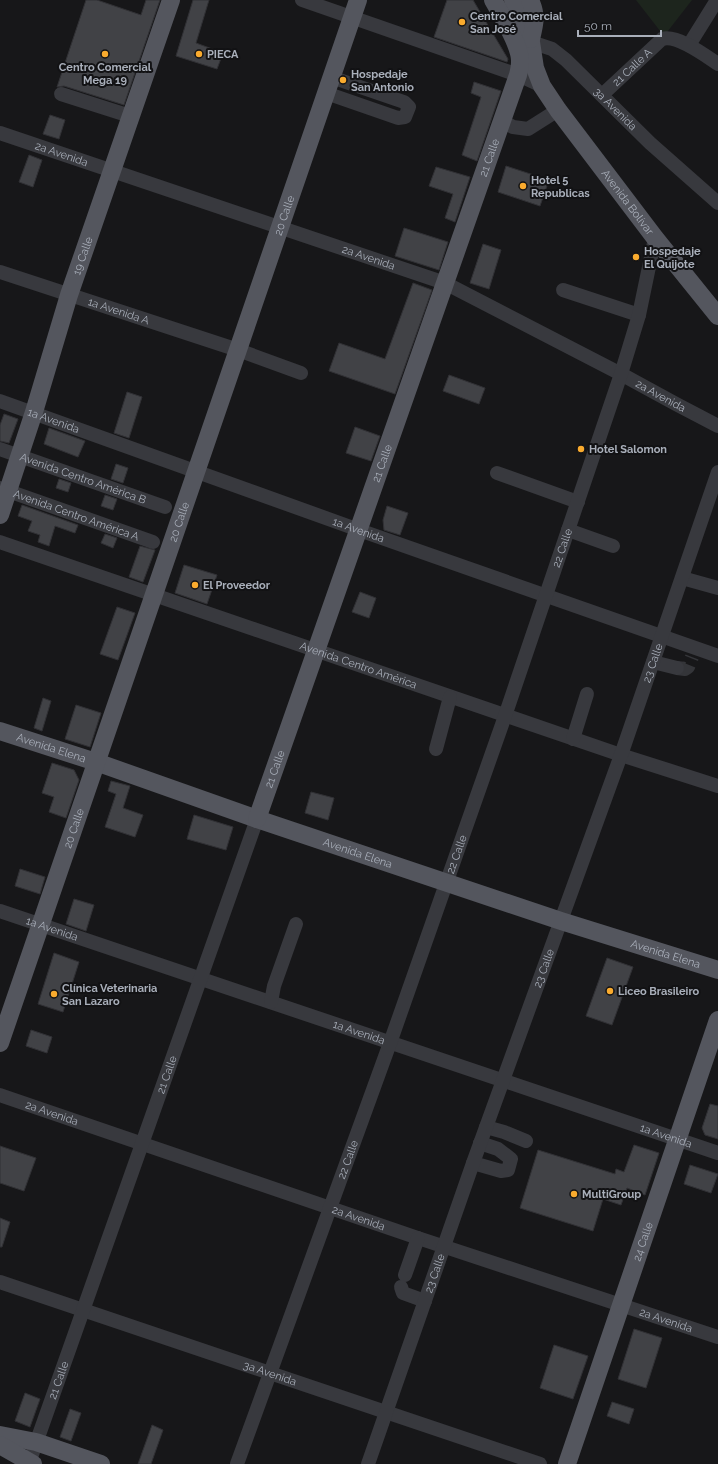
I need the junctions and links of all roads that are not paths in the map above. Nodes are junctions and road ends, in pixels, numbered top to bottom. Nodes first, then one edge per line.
1 (171, 0) edge
2 (302, 0) edge
3 (358, 0) edge
4 (492, 0) edge
5 (513, 0) edge
6 (530, 0) edge
7 (717, 0) edge
8 (352, 18) junction
9 (506, 24) junction
10 (531, 42) junction
11 (689, 45) junction
12 (718, 64) edge
13 (518, 75) junction
14 (328, 85) junction
15 (542, 86) junction
16 (61, 94) dead end
17 (602, 95) junction
18 (558, 110) junction
19 (130, 116) junction
20 (502, 121) junction
21 (0, 133) edge
22 (111, 170) junction
23 (718, 203) edge
24 (280, 227) junction
25 (655, 238) junction
26 (0, 272) edge
27 (445, 283) junction
28 (563, 290) dead end
29 (69, 295) junction
30 (639, 315) junction
31 (718, 316) edge
32 (238, 350) junction
33 (301, 373) dead end
34 (622, 374) junction
35 (0, 401) edge
36 (34, 412) junction
37 (718, 426) edge
38 (0, 449) edge
39 (20, 456) junction
40 (196, 470) junction
41 (718, 472) edge
42 (497, 473) dead end
43 (4, 490) edge
44 (578, 502) junction
45 (165, 507) dead end
46 (0, 515) edge
47 (359, 530) junction
48 (568, 530) junction
49 (0, 542) edge
50 (153, 542) dead end
51 (613, 546) dead end
52 (682, 578) junction
53 (718, 588) edge
54 (153, 595) junction
55 (545, 595) junction
56 (662, 636) junction
57 (316, 651) junction
58 (718, 656) edge
59 (653, 662) junction
60 (677, 668) dead end
61 (587, 694) dead end
62 (450, 697) junction
63 (505, 716) junction
64 (0, 731) edge
65 (572, 739) junction
66 (436, 748) dead end
67 (621, 755) junction
68 (96, 762) junction
69 (718, 786) edge
70 (257, 819) junction
71 (446, 882) junction
72 (0, 910) edge
73 (561, 921) junction
74 (40, 924) junction
75 (296, 924) dead end
76 (718, 970) edge
77 (201, 979) junction
78 (271, 1002) junction
79 (718, 1020) edge
80 (0, 1043) edge
81 (390, 1043) junction
82 (503, 1080) junction
83 (0, 1095) edge
84 (486, 1127) junction
85 (678, 1139) junction
86 (526, 1141) dead end
87 (480, 1143) junction
88 (142, 1144) junction
89 (718, 1153) edge
90 (473, 1163) junction
91 (330, 1208) junction
92 (418, 1238) junction
93 (444, 1246) junction
94 (0, 1282) edge
95 (425, 1301) junction
96 (621, 1305) junction
97 (83, 1310) junction
98 (718, 1337) edge
99 (270, 1373) junction
100 (386, 1412) junction
101 (0, 1436) edge
102 (36, 1442) junction
103 (0, 1445) edge
104 (31, 1463) edge
105 (101, 1464) edge
106 (237, 1464) edge
107 (368, 1464) edge
108 (540, 1464) edge
109 (567, 1464) edge

1 - 19 main road, 19 Calle
2 - 8 street
3 - 8 main road, 20 Calle
4 - 9 main road
5 - 10 main road
6 - 10 main road
7 - 11 street
8 - 13 street
8 - 14 main road, 20 Calle
9 - 10 street, 3a Avenida
9 - 13 main road
10 - 15 main road, Avenida Bolívar
10 - 17 street, 3a Avenida
11 - 12 street
11 - 17 street, 21 Calle A
13 - 15 street
13 - 20 main road, 21 Calle
14 - 14 street
14 - 24 main road, 20 Calle
15 - 18 main road, Avenida Bolívar
16 - 19 street
17 - 23 street, 3a Avenida
18 - 20 street
18 - 25 main road, Avenida Bolívar
19 - 22 main road, 19 Calle
20 - 27 main road, 21 Calle
21 - 22 street, 2a Avenida
22 - 24 street, 2a Avenida
22 - 29 main road, 19 Calle
24 - 27 street, 2a Avenida
24 - 32 main road, 20 Calle
25 - 30 street, 22 Calle
25 - 31 main road, Avenida Bolívar
26 - 29 street, 1a Avenida A
27 - 34 street, 2a Avenida
27 - 47 main road, 21 Calle
28 - 30 street
29 - 32 street, 1a Avenida A
29 - 36 main road, 19 Calle
30 - 34 street, 22 Calle
32 - 33 street, 1a Avenida A
32 - 40 main road, 20 Calle
34 - 37 street, 2a Avenida
34 - 44 street, 22 Calle
35 - 36 street, 1a Avenida
36 - 39 main road, 19 Calle
36 - 40 street, 1a Avenida
38 - 39 street, Avenida Centro América B
39 - 43 main road, 19 Calle
39 - 45 street, Avenida Centro América B
40 - 47 street, 1a Avenida
40 - 54 main road, 20 Calle
41 - 52 street, 23 Calle
42 - 44 street
43 - 46 main road, 19 Calle
43 - 50 street, Avenida Centro América A
44 - 48 street, 22 Calle
47 - 55 street, 1a Avenida
47 - 57 main road, 21 Calle
48 - 51 street
48 - 55 street, 22 Calle
49 - 54 street, Avenida Centro América
52 - 53 street
52 - 56 street, 23 Calle
54 - 57 street, Avenida Centro América
54 - 68 main road, 20 Calle
55 - 56 street, 1a Avenida
55 - 63 street, 22 Calle
56 - 58 street, 1a Avenida
56 - 59 street, 23 Calle
57 - 62 street, Avenida Centro América
57 - 70 main road, 21 Calle
59 - 60 street
59 - 67 street, 23 Calle
61 - 65 street
62 - 63 street, Avenida Centro América
62 - 66 street
63 - 65 street, Avenida Centro América
63 - 71 street, 22 Calle
64 - 68 main road, Avenida Elena
65 - 67 street, Avenida Centro América
67 - 69 street, Avenida Centro América
67 - 73 street, 23 Calle
68 - 70 main road, Avenida Elena
68 - 74 main road, 20 Calle
70 - 71 main road, Avenida Elena
70 - 77 street, 21 Calle
71 - 73 main road, Avenida Elena
71 - 81 street, 22 Calle
72 - 74 street, 1a Avenida
73 - 76 main road, Avenida Elena
73 - 82 street, 23 Calle
74 - 77 street, 1a Avenida
74 - 80 main road, 20 Calle
75 - 78 street
77 - 78 street, 1a Avenida
77 - 88 street, 21 Calle
78 - 81 street, 1a Avenida
79 - 85 main road, 24 Calle
81 - 82 street, 1a Avenida
81 - 91 street, 22 Calle
82 - 84 street, 23 Calle
82 - 85 street, 1a Avenida
83 - 88 street, 2a Avenida
84 - 86 street
84 - 87 street, 23 Calle
85 - 89 street, 1a Avenida
85 - 96 main road, 24 Calle
87 - 90 street, 23 Calle
87 - 90 street
88 - 91 street, 2a Avenida
88 - 97 street, 21 Calle
90 - 93 street, 23 Calle
91 - 92 street, 2a Avenida
91 - 99 street, 22 Calle
92 - 93 street, 2a Avenida
92 - 95 street
93 - 95 street, 23 Calle
93 - 96 street, 2a Avenida
94 - 97 street, 3a Avenida
95 - 100 street, 23 Calle
96 - 98 street, 2a Avenida
96 - 109 main road, 24 Calle
97 - 99 street, 3a Avenida
97 - 102 street, 21 Calle
99 - 100 street, 3a Avenida
99 - 106 street, 22 Calle
100 - 107 street, 23 Calle
100 - 108 street, 3a Avenida
101 - 102 main road
102 - 104 street, 21 Calle
102 - 105 main road
103 - 104 main road

